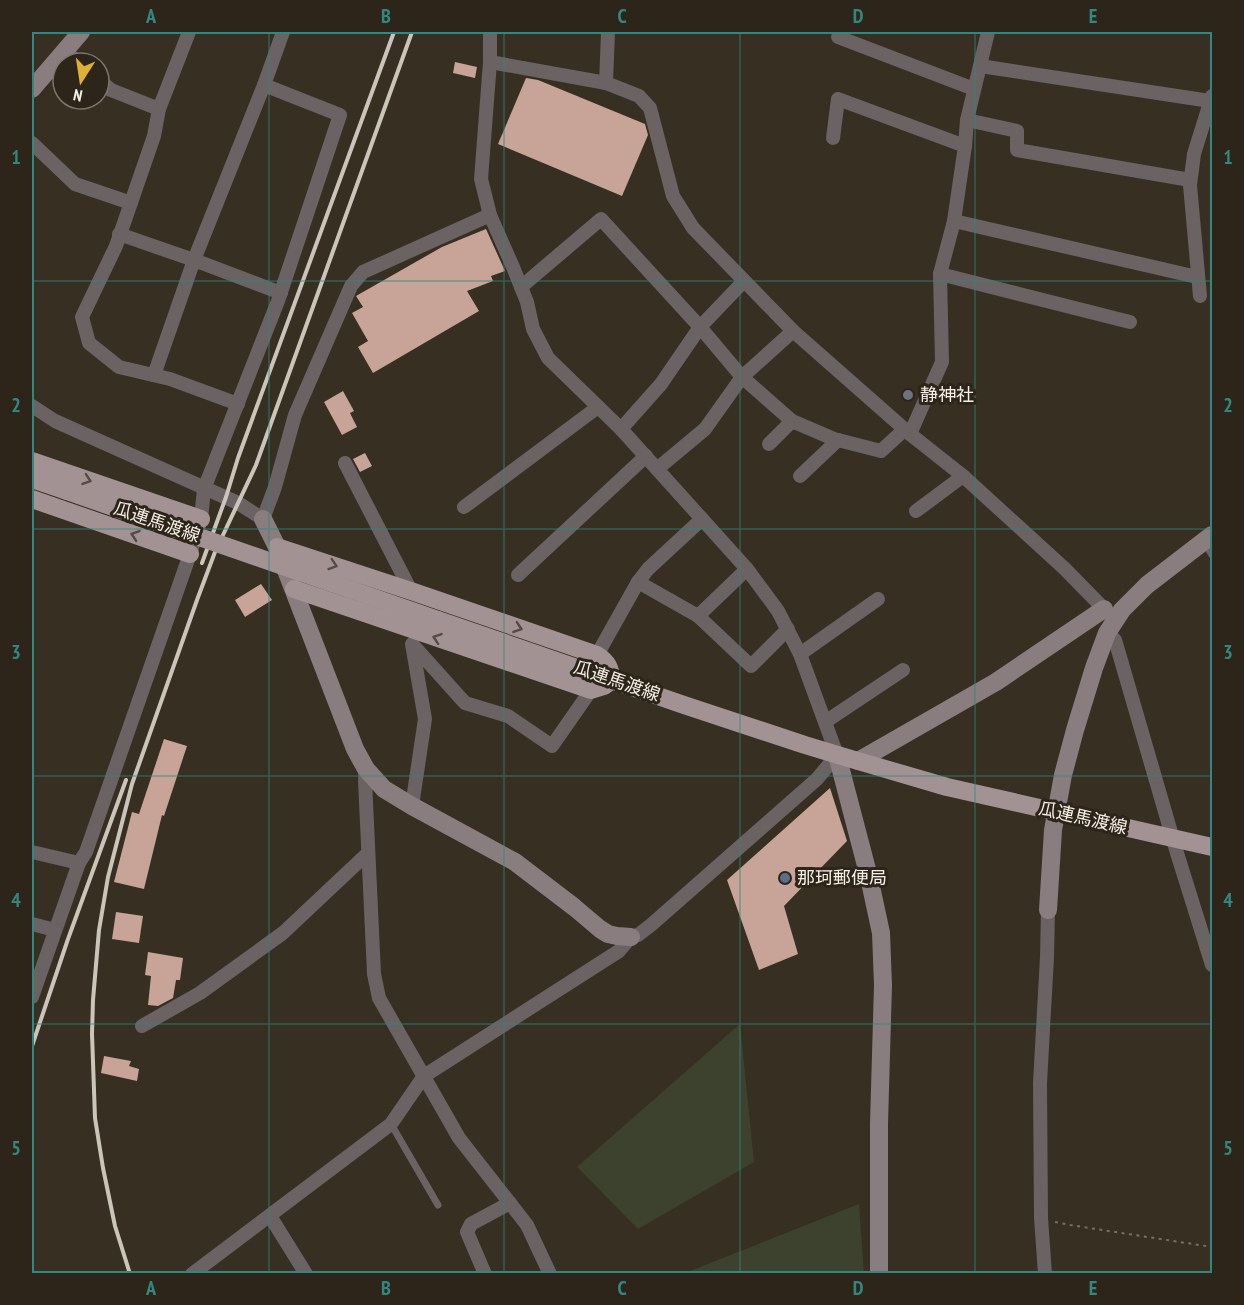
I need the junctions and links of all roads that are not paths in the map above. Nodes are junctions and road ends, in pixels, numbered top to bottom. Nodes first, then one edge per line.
1 (81, 32) edge
2 (189, 32) edge
3 (283, 32) edge
4 (490, 32) edge
5 (608, 32) edge
6 (988, 32) edge
7 (838, 37) dead end
8 (74, 51) edge
9 (490, 62) junction
10 (980, 66) junction
11 (51, 74) edge
12 (606, 83) junction
13 (264, 85) junction
14 (32, 89) edge
15 (974, 89) junction
16 (111, 90) edge
17 (1211, 99) edge
18 (159, 109) junction
19 (967, 120) junction
20 (833, 138) dead end
21 (32, 143) edge
22 (965, 146) junction
23 (1191, 180) junction
24 (131, 203) junction
25 (490, 215) junction
26 (954, 221) junction
27 (119, 234) junction
28 (194, 260) junction
29 (940, 274) junction
30 (1197, 277) junction
31 (744, 281) junction
32 (521, 287) junction
33 (281, 292) junction
34 (1200, 296) dead end
35 (1130, 322) dead end
36 (700, 327) junction
37 (793, 331) junction
38 (154, 375) junction
39 (742, 377) junction
40 (238, 404) junction
41 (32, 406) edge
42 (598, 407) junction
43 (792, 421) junction
44 (621, 429) junction
45 (908, 431) junction
46 (838, 440) junction
47 (769, 444) dead end
48 (646, 456) junction
49 (32, 461) edge
50 (345, 463) dead end
51 (657, 469) junction
52 (800, 476) dead end
53 (963, 476) junction
54 (32, 478) edge
55 (204, 489) junction
56 (32, 499) edge
57 (464, 507) dead end
58 (916, 511) dead end
59 (201, 519) junction
60 (263, 519) junction
61 (702, 519) junction
62 (1209, 544) edge
63 (277, 547) junction
64 (190, 554) junction
65 (747, 569) junction
66 (518, 575) dead end
67 (638, 582) junction
68 (294, 589) junction
69 (411, 591) junction
70 (878, 599) dead end
71 (698, 616) junction
72 (1109, 621) junction
73 (405, 627) junction
74 (788, 629) junction
75 (412, 644) junction
76 (800, 654) junction
77 (597, 655) junction
78 (903, 670) dead end
79 (612, 680) junction
80 (591, 690) junction
81 (825, 722) junction
82 (837, 755) junction
83 (858, 761) junction
84 (366, 769) junction
85 (412, 806) junction
86 (1056, 812) junction
87 (1173, 838) junction
88 (1212, 847) edge
89 (32, 852) edge
90 (368, 853) junction
91 (79, 863) junction
92 (1048, 910) joint
93 (32, 924) edge
94 (55, 930) junction
95 (631, 937) junction
96 (1212, 965) edge
97 (32, 995) edge
98 (142, 1026) dead end
99 (424, 1076) junction
100 (391, 1124) junction
101 (510, 1203) junction
102 (438, 1205) dead end
103 (270, 1216) junction
104 (192, 1274) edge
105 (306, 1274) edge
106 (485, 1274) edge
107 (550, 1274) edge
108 (879, 1274) edge
109 (1046, 1274) edge

1 - 8 street
2 - 18 street
3 - 13 street
4 - 9 street
5 - 12 street
6 - 10 street
7 - 15 street
9 - 12 street
9 - 25 street
10 - 15 street
10 - 17 street
11 - 14 street
12 - 31 street
13 - 28 street
13 - 33 street
15 - 19 street
16 - 18 street
17 - 23 street
18 - 24 street
19 - 22 street
19 - 23 street
20 - 22 street
21 - 24 street
22 - 26 street
23 - 30 street
24 - 27 street
25 - 32 street
25 - 60 street
26 - 29 street
26 - 30 street
27 - 28 street
27 - 38 street
28 - 33 street
28 - 38 street
29 - 35 street
29 - 45 street
30 - 34 street
31 - 36 street
31 - 37 street
32 - 36 street
32 - 42 street
33 - 40 street
36 - 39 street
36 - 44 street
37 - 39 street
37 - 45 street
38 - 40 street
39 - 43 street
39 - 51 street
40 - 55 street
41 - 55 street
42 - 44 street
42 - 57 street
43 - 46 street
43 - 47 street
44 - 48 street
45 - 46 street
45 - 53 street
46 - 52 street
48 - 51 street
48 - 66 street
49 -> 59 main road
50 - 69 street
51 - 61 street
53 - 58 street
53 - 72 street
54 - 79 main road, 瓜連馬渡線, bridge
55 - 59 street
55 - 60 street
64 -> 56 main road
59 - 64 street
60 - 63 street
61 - 65 street
61 - 67 street
62 - 72 street
63 - 68 street
63 -> 69 main road
64 - 91 street
65 - 71 street
65 - 74 street
67 - 71 street
67 - 77 street
68 - 73 main road
68 - 84 street
69 -> 77 main road
70 - 76 street
71 - 74 street
72 - 83 street
72 - 86 street
72 - 87 street
73 - 75 street
80 -> 73 main road
74 - 76 street
75 - 80 street
75 - 85 street
76 - 81 street
77 - 79 main road
78 - 81 street
79 - 80 main road
79 - 82 main road, 瓜連馬渡線
81 - 82 street
82 - 83 main road, 瓜連馬渡線
82 - 95 street
82 - 108 street
83 - 86 main road, 瓜連馬渡線
84 - 85 street
84 - 90 street
85 - 95 street
86 - 87 main road, 瓜連馬渡線
86 - 92 street
87 - 88 main road, 瓜連馬渡線
87 - 96 street
89 - 91 street
90 - 98 street
90 - 99 street
91 - 94 street
92 - 109 street
93 - 94 street
94 - 97 street
95 - 99 street
99 - 100 street
99 - 101 street
100 - 102 lane
100 - 103 street
101 - 106 street
101 - 107 street
103 - 104 street
103 - 105 street

